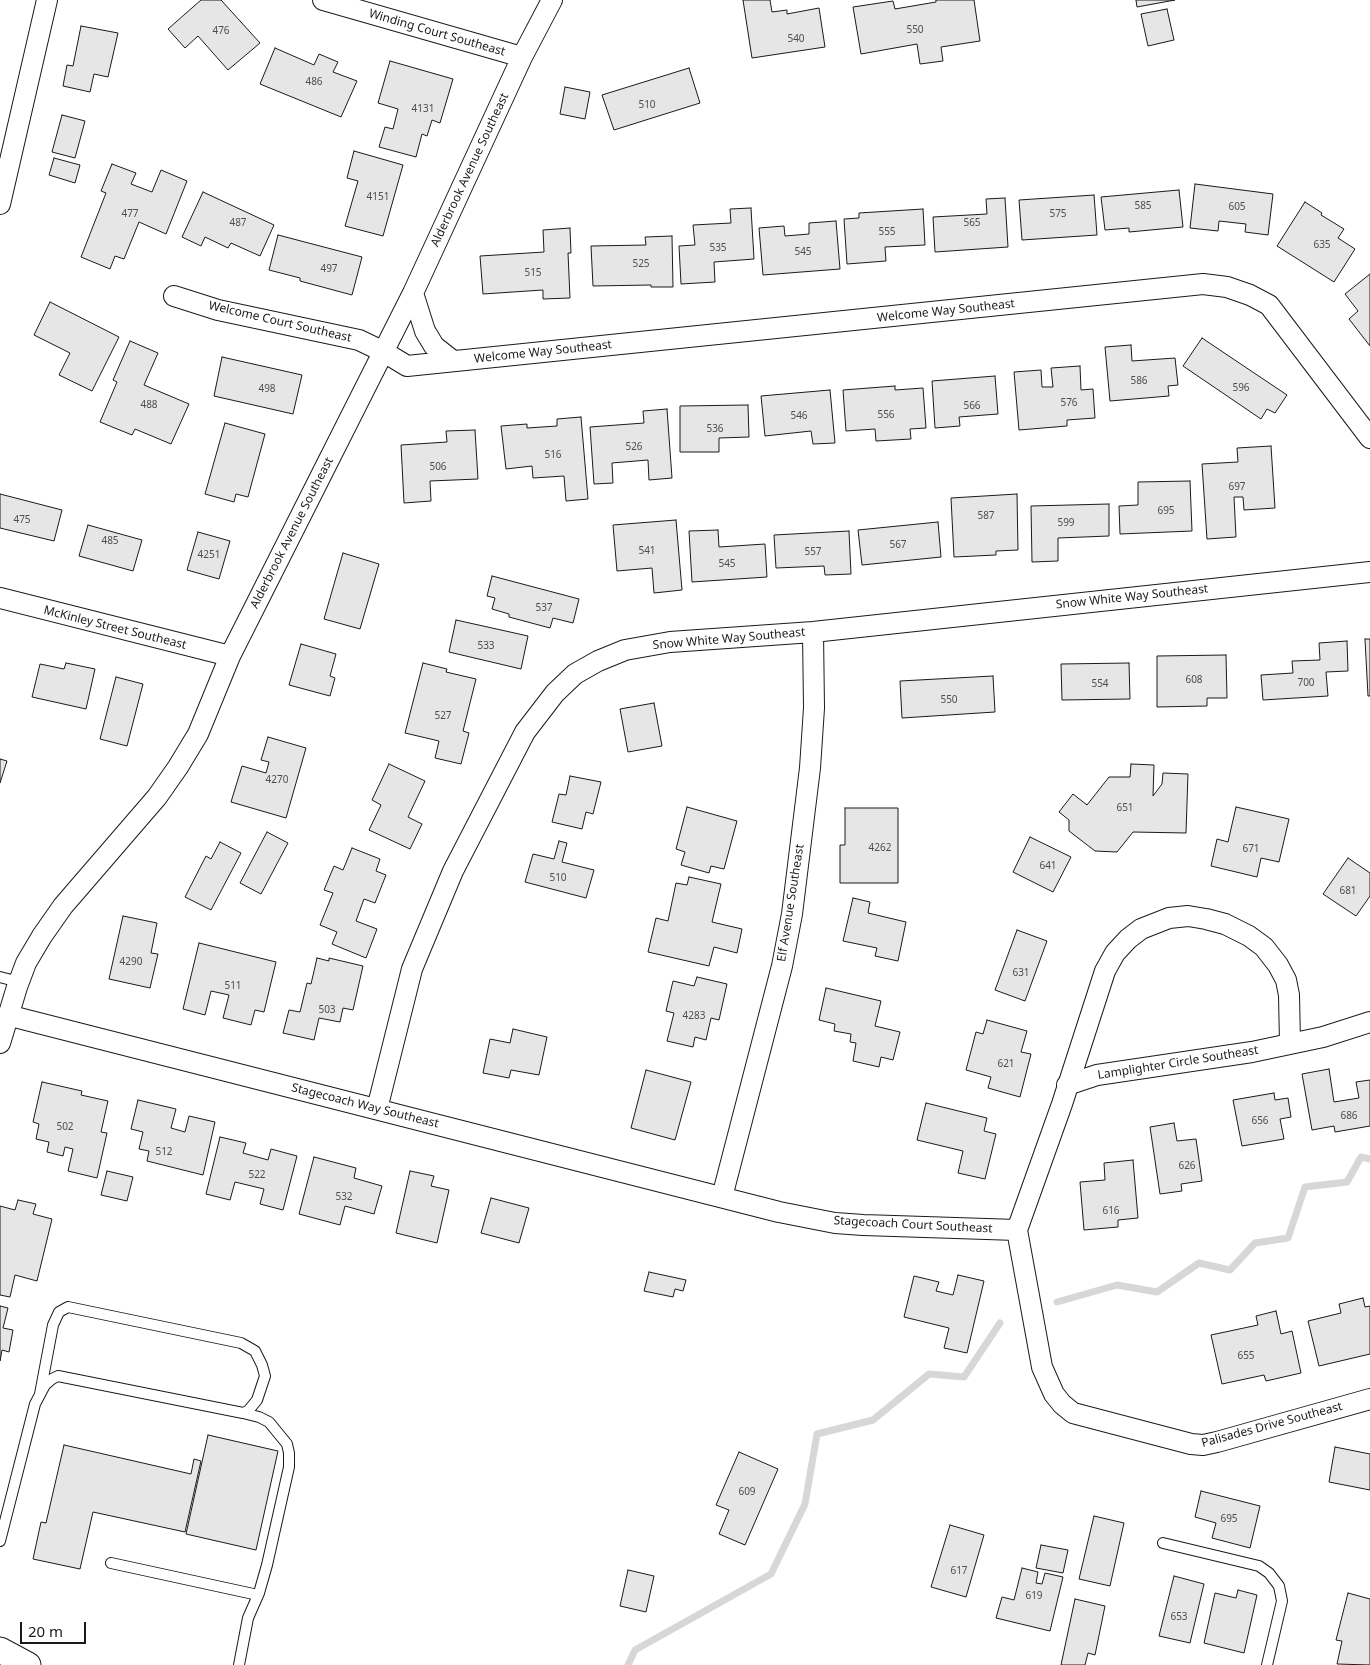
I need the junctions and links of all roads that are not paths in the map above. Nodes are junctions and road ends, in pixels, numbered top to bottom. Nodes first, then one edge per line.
1 (48, 0) edge
2 (323, 0) edge
3 (552, 0) edge
4 (522, 57) junction
5 (0, 204) edge
6 (413, 293) junction
7 (174, 296) dead end
8 (384, 352) junction
9 (453, 361) junction
10 (1370, 438) edge
11 (1370, 572) edge
12 (0, 598) edge
13 (813, 632) junction
14 (230, 656) junction
15 (10, 980) edge
16 (4, 1014) edge
17 (1370, 1022) edge
18 (0, 1043) edge
19 (1290, 1043) junction
20 (1067, 1085) junction
21 (377, 1109) junction
22 (722, 1197) junction
23 (1016, 1230) junction
24 (40, 1394) junction
25 (1370, 1398) edge
26 (243, 1413) junction
27 (0, 1541) edge
28 (1163, 1543) dead end
29 (111, 1563) dead end
30 (258, 1595) junction
31 (0, 1650) edge
32 (28, 1665) edge
33 (239, 1665) edge
34 (1267, 1665) edge

1 - 5 street
2 - 4 street, Winding Court Southeast
3 - 4 street, Alderbrook Avenue Southeast
4 - 6 street, Alderbrook Avenue Southeast
6 - 8 street, Alderbrook Avenue Southeast
6 - 9 street
7 - 8 street, Welcome Court Southeast
8 - 9 street, Welcome Way Southeast
8 - 14 street, Alderbrook Avenue Southeast
9 - 10 street, Welcome Way Southeast
11 - 13 street, Snow White Way Southeast
12 - 14 street, McKinley Street Southeast
13 - 21 street, Snow White Way Southeast
13 - 22 street, Elf Avenue Southeast
14 - 15 street, Alderbrook Avenue Southeast
15 - 16 street, Alderbrook Avenue Southeast
16 - 18 street, Alderbrook Avenue Southeast
16 - 21 street, Stagecoach Way Southeast
17 - 19 street, Lamplighter Circle Southeast
19 - 20 street, Lamplighter Circle Southeast
19 - 20 street
20 - 23 street
21 - 22 street, Stagecoach Way Southeast
22 - 23 street, Stagecoach Court Southeast
23 - 25 street, Palisades Drive Southeast
24 - 26 lane
24 - 26 lane
24 - 27 lane
26 - 30 lane
28 - 34 lane
29 - 30 lane
30 - 33 lane
31 - 32 street

